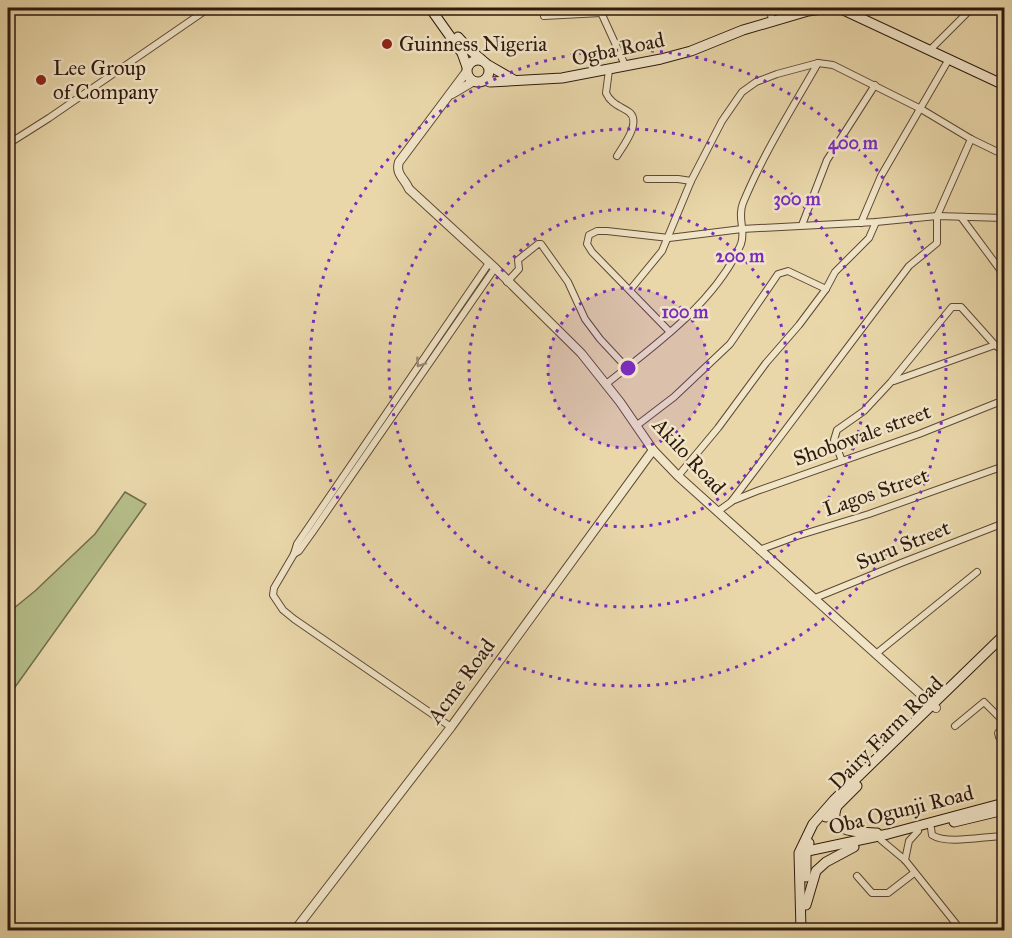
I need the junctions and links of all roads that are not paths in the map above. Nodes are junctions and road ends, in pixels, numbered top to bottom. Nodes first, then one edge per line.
1 (209, 8) edge
2 (430, 8) edge
3 (438, 8) edge
4 (770, 8) edge
5 (829, 8) edge
6 (839, 8) edge
7 (972, 8) edge
8 (600, 10) edge
9 (544, 16) dead end
10 (772, 21) junction
11 (930, 50) junction
12 (949, 59) junction
13 (485, 62) junction
14 (818, 63) junction
15 (625, 65) junction
16 (467, 69) junction
17 (609, 70) junction
18 (1005, 70) edge
19 (485, 80) junction
20 (514, 80) junction
21 (474, 81) junction
22 (1001, 83) edge
23 (875, 85) junction
24 (447, 98) junction
25 (921, 109) junction
26 (971, 139) junction
27 (8, 144) edge
28 (1005, 155) edge
29 (617, 156) dead end
30 (647, 179) dead end
31 (691, 181) junction
32 (937, 216) junction
33 (961, 217) junction
34 (1005, 218) edge
35 (876, 222) junction
36 (861, 223) junction
37 (802, 225) junction
38 (742, 229) junction
39 (669, 238) junction
40 (492, 266) junction
41 (1005, 275) edge
42 (507, 282) junction
43 (826, 288) junction
44 (630, 290) junction
45 (670, 333) junction
46 (995, 345) junction
47 (1005, 352) edge
48 (627, 368) junction
49 (891, 382) junction
50 (606, 384) junction
51 (1005, 400) edge
52 (636, 426) junction
53 (653, 450) junction
54 (842, 461) junction
55 (1005, 466) edge
56 (678, 476) junction
57 (731, 502) junction
58 (717, 512) junction
59 (1005, 523) edge
60 (759, 551) junction
61 (977, 572) dead end
62 (815, 598) junction
63 (1005, 635) edge
64 (1005, 641) edge
65 (877, 653) junction
66 (934, 706) junction
67 (1005, 724) edge
68 (955, 726) dead end
69 (450, 727) junction
70 (1005, 743) edge
71 (1005, 803) edge
72 (837, 806) junction
73 (1005, 810) edge
74 (930, 825) junction
75 (918, 831) junction
76 (1005, 836) edge
77 (885, 837) junction
78 (854, 847) junction
79 (802, 855) junction
80 (905, 860) junction
81 (914, 873) junction
82 (857, 876) dead end
83 (806, 905) junction
84 (295, 930) edge
85 (801, 930) edge
86 (806, 930) edge
87 (961, 930) edge

1 - 27 street
2 - 16 main road
3 - 13 main road
4 - 10 street
5 - 10 main road, Ogba Road
6 - 11 main road
7 - 11 street
8 - 9 street
8 - 15 street
10 - 15 main road, Ogba Road
11 - 12 main road
12 - 22 main road
12 - 25 street
13 - 16 main road
13 - 19 main road
13 - 20 main road
14 - 23 street
14 - 31 street
14 - 38 street
15 - 17 main road, Ogba Road
16 - 21 main road
16 - 24 street, Akilo Road
17 - 20 main road, Ogba Road
17 - 29 street
18 - 22 street
19 - 20 main road, Ogba Road
19 - 21 main road
21 - 24 street, Akilo Road
23 - 25 street
23 - 37 street
24 - 40 street, Akilo Road
25 - 26 street
25 - 36 street
26 - 28 street
26 - 32 street
30 - 31 street
31 - 39 street
32 - 33 street
32 - 35 street
32 - 57 street
33 - 34 street
33 - 41 street
35 - 36 street
35 - 43 street
36 - 37 street
37 - 38 street
38 - 39 street
38 - 45 street
39 - 44 street
39 - 44 street
40 - 42 street, Akilo Road
40 - 69 street
42 - 48 street
42 - 50 street, Akilo Road
43 - 52 street
43 - 56 street
44 - 45 street
45 - 48 street
46 - 47 street
46 - 49 street
46 - 49 street
48 - 50 street
49 - 54 street
50 - 52 street, Akilo Road
51 - 54 street, Shobowale street
52 - 53 street, Akilo Road
53 - 56 street, Akilo Road
53 - 69 street, Acme Road
54 - 57 street, Shobowale street
55 - 60 street, Lagos Street
56 - 58 street, Akilo Road
57 - 58 street
58 - 60 street, Akilo Road
59 - 62 street, Suru Street
60 - 62 street, Akilo Road
61 - 65 street
62 - 65 street, Akilo Road
63 - 66 main road, Dairy Farm Road
64 - 66 main road, Dairy Farm Road
65 - 66 street, Akilo Road
66 - 72 main road, Dairy Farm Road
66 - 79 main road, Dairy Farm Road
67 - 68 street
67 - 70 street
69 - 84 street, Acme Road
71 - 74 main road, Oba Ogunji Road
72 - 77 main road
72 - 79 main road, Dairy Farm Road
73 - 74 main road, Oba Ogunji Road
74 - 75 main road, Oba Ogunji Road
74 - 76 street
74 - 77 main road, Oba Ogunji Road
75 - 77 main road, Oba Ogunji Road
75 - 80 street
77 - 78 main road, Oba Ogunji Road
77 - 79 main road, Oba Ogunji Road
77 - 80 street
78 - 79 main road, Oba Ogunji Road
78 - 83 main road
79 - 83 main road
79 - 85 main road
80 - 81 street
81 - 82 street
81 - 87 street
83 - 86 main road

